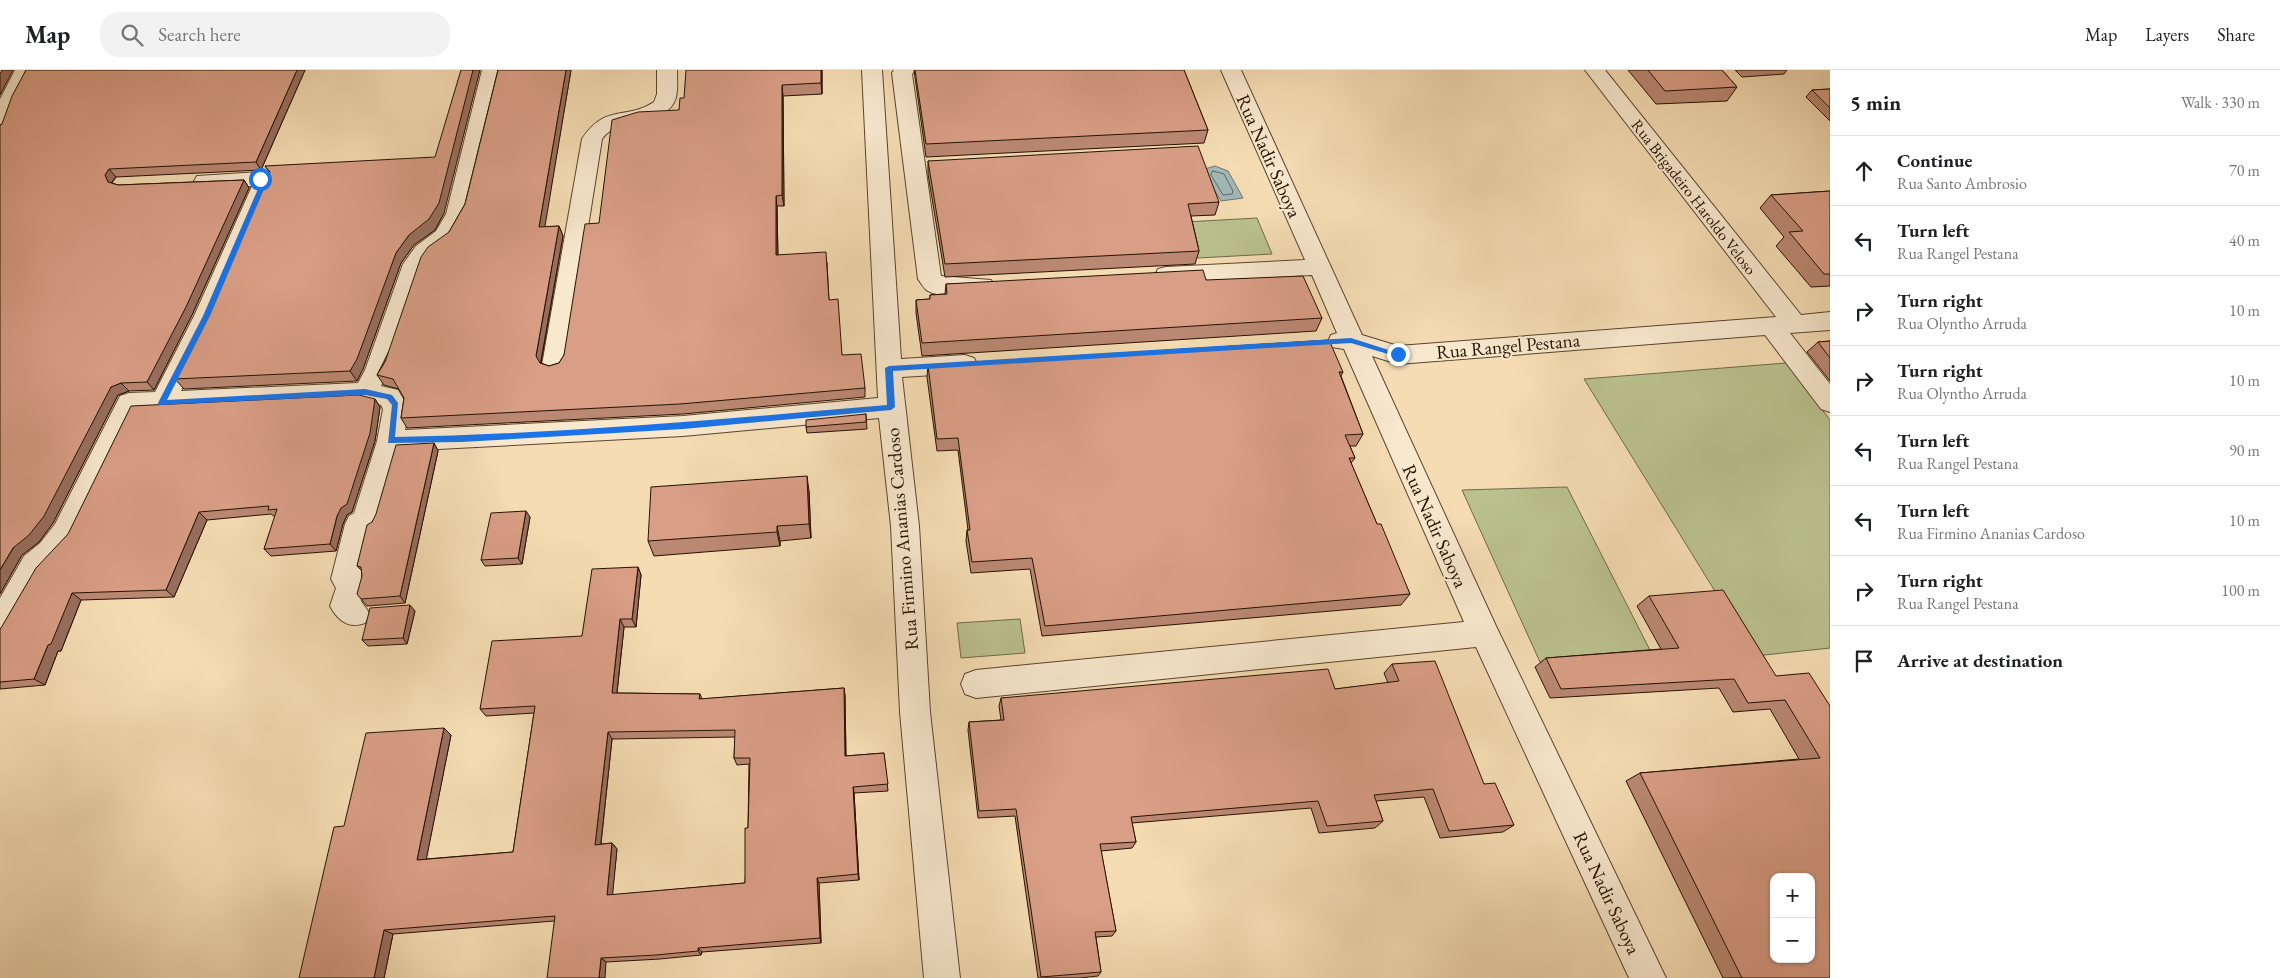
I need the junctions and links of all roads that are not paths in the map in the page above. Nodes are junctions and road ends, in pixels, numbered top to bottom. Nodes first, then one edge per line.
1 (25, 70) edge
2 (492, 70) edge
3 (668, 70) edge
4 (872, 70) edge
5 (905, 70) edge
6 (1231, 70) edge
7 (1595, 70) edge
8 (0, 128) edge
9 (182, 182) edge
10 (1318, 267) junction
11 (1144, 277) edge
12 (1008, 284) edge
13 (1830, 321) edge
14 (1782, 324) junction
15 (1351, 340) junction
16 (1322, 342) edge
17 (987, 362) edge
18 (554, 365) edge
19 (889, 368) junction
20 (365, 392) junction
21 (1830, 402) edge
22 (162, 403) junction
23 (891, 407) junction
24 (390, 440) junction
25 (356, 614) dead end
26 (0, 625) edge
27 (1484, 633) junction
28 (976, 684) dead end
29 (942, 978) edge
30 (1648, 978) edge

1 - 8 street
2 - 20 street
3 - 18 street
4 - 19 street, Rua Firmino Ananias Cardoso
5 - 12 street
6 - 10 street, Rua Nadir Saboya
7 - 14 street, Rua Brigadeiro Haroldo Veloso
9 - 22 street
10 - 11 street
10 - 15 street, Rua Nadir Saboya
13 - 14 street, Rua Rangel Pestana
14 - 15 street, Rua Rangel Pestana
14 - 21 street, Rua Brigadeiro Haroldo Veloso
15 - 16 street, Rua Rangel Pestana
15 - 27 street, Rua Nadir Saboya
17 - 19 street
19 - 23 street, Rua Firmino Ananias Cardoso
20 - 22 street
20 - 24 street
22 - 26 street
23 - 24 street
23 - 29 street, Rua Firmino Ananias Cardoso
24 - 25 street
27 - 28 street
27 - 30 street, Rua Nadir Saboya

